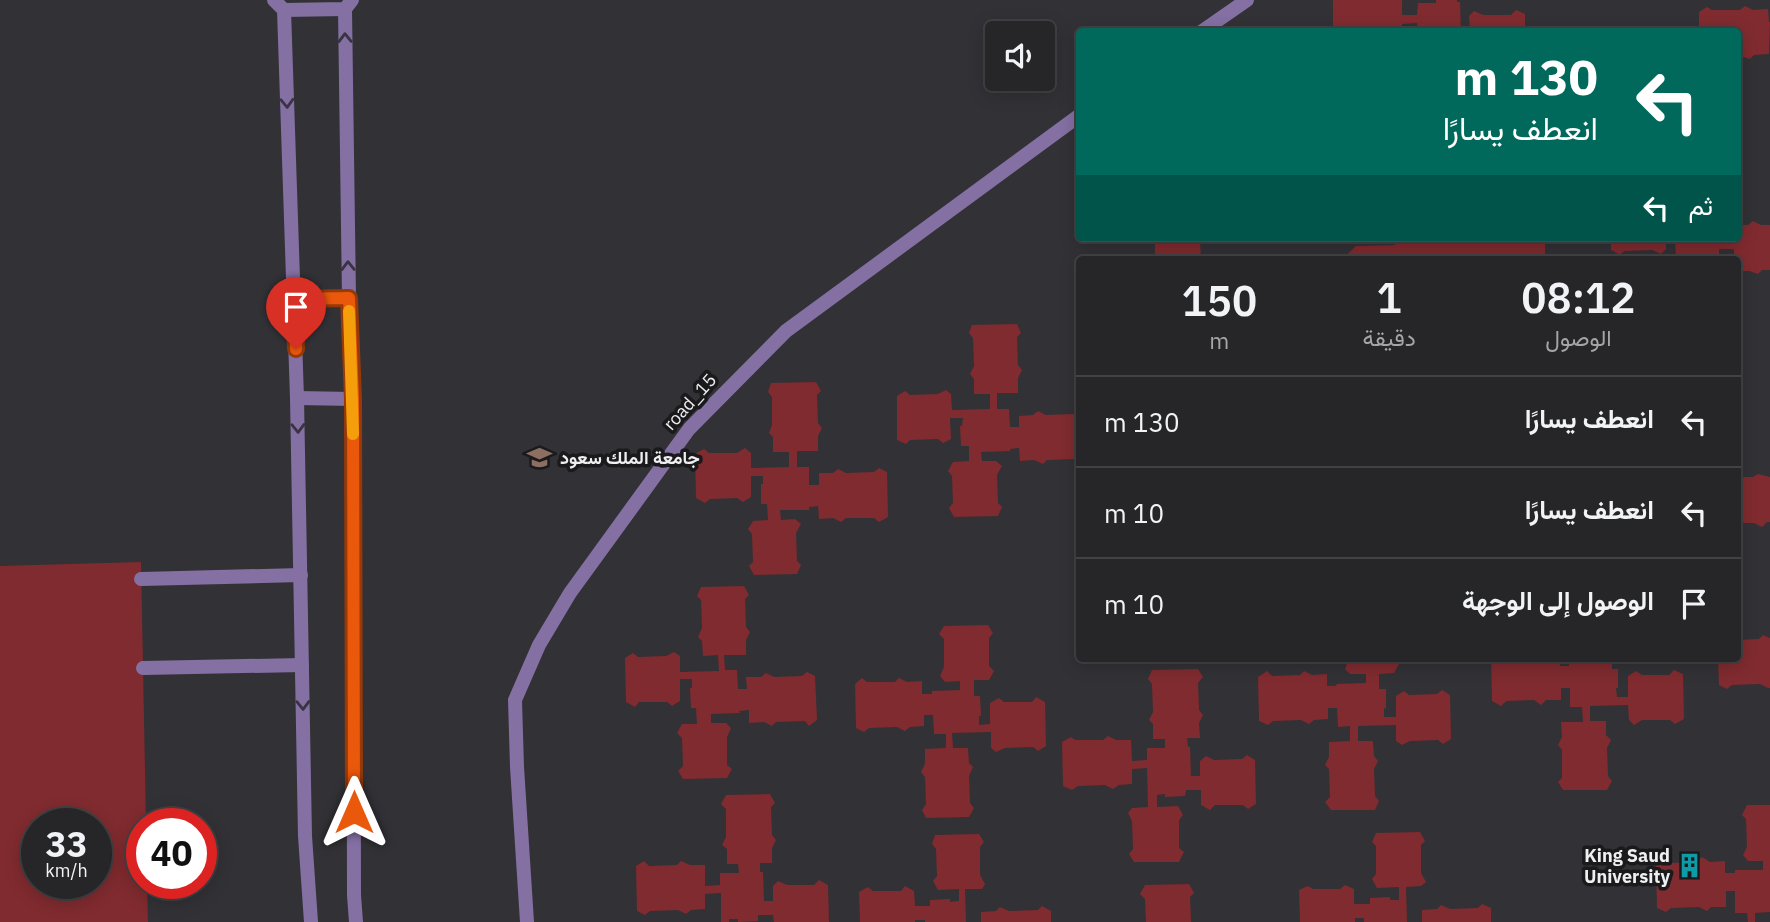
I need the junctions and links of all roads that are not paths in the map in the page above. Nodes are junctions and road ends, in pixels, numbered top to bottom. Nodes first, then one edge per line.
1 (1247, 0) edge
2 (279, 5) edge
3 (348, 5) edge
4 (1207, 28) edge
5 (1076, 118) edge
6 (349, 298) junction
7 (294, 299) junction
8 (297, 398) junction
9 (353, 399) junction
10 (301, 575) junction
11 (141, 579) dead end
12 (302, 665) junction
13 (143, 668) dead end
14 (311, 922) edge
15 (356, 922) edge
16 (527, 922) edge

1 - 4 street
2 - 3 street
2 -> 7 street
6 -> 3 street
5 - 16 street, road_15
6 - 7 street
6 - 9 street
7 - 8 street
8 - 9 street
8 -> 10 street
9 - 15 street
10 - 11 street
10 - 12 street
12 - 13 street
12 -> 14 street

